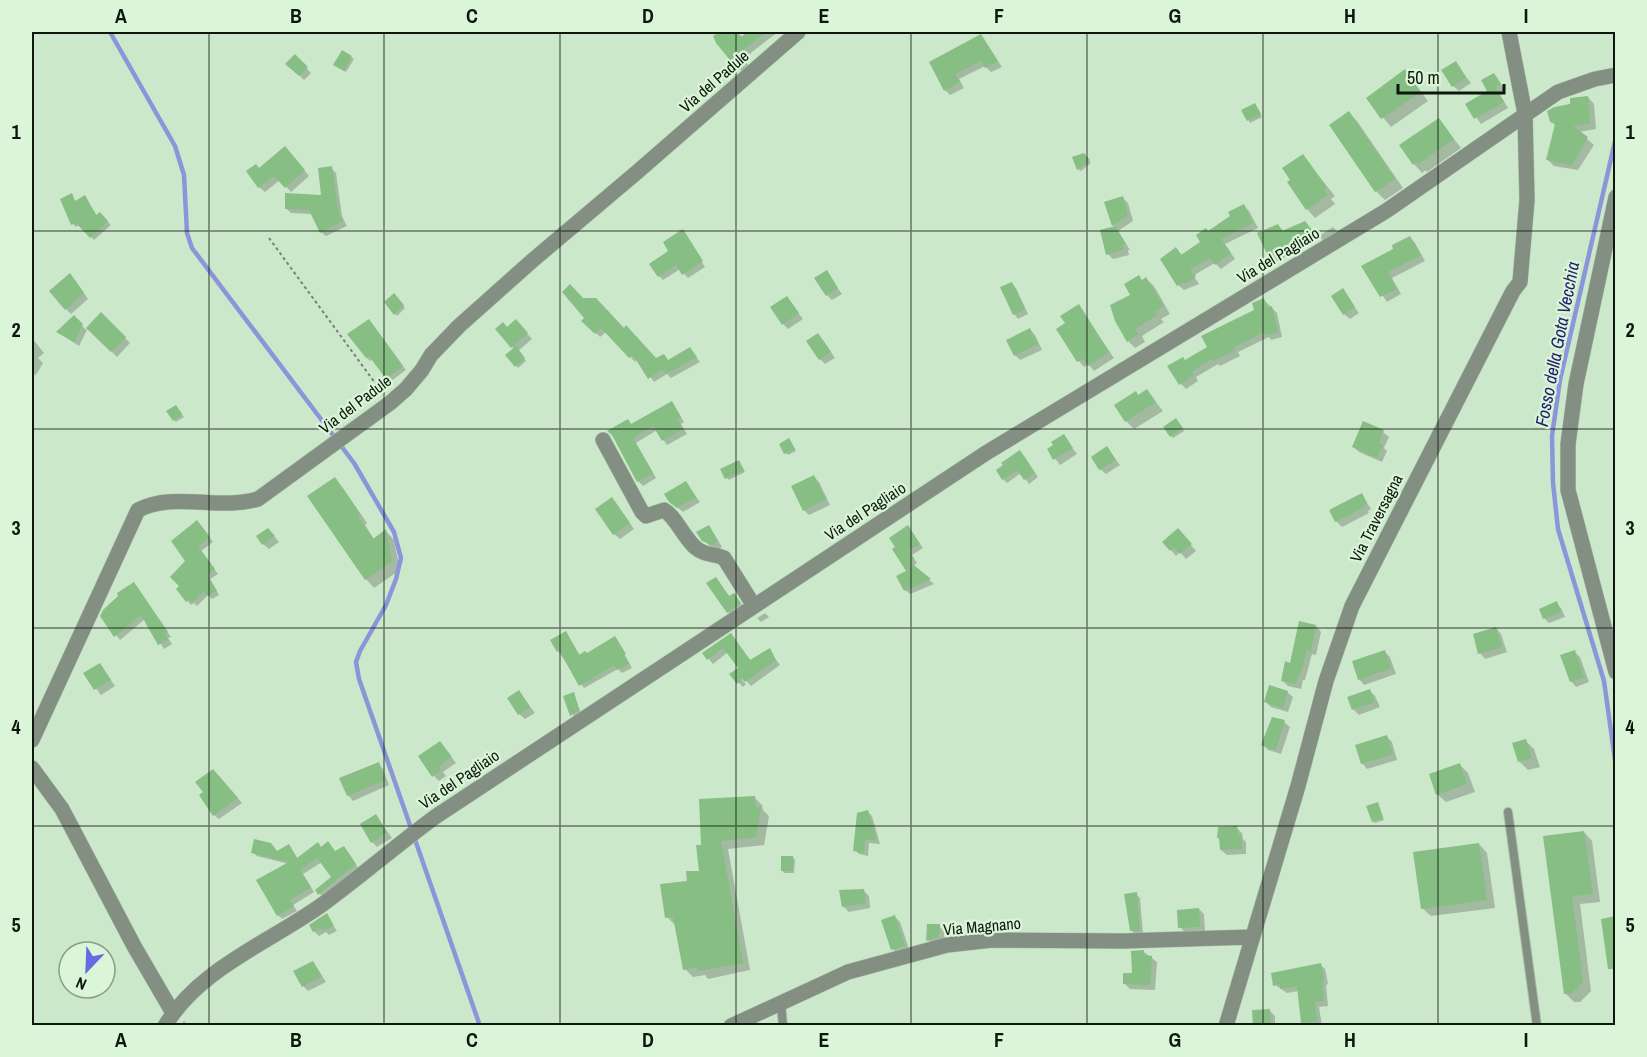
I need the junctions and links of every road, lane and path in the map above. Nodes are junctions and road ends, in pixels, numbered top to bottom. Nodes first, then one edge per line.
1 (798, 32) edge
2 (1509, 32) edge
3 (1616, 75) edge
4 (1524, 114) junction
5 (1616, 197) edge
6 (269, 238) dead end
7 (390, 403) junction
8 (603, 440) dead end
9 (754, 606) junction
10 (1616, 672) edge
11 (32, 740) edge
12 (32, 768) edge
13 (1508, 812) dead end
14 (1252, 937) junction
15 (781, 1003) junction
16 (169, 1019) edge
17 (731, 1026) edge
18 (783, 1026) edge
19 (1227, 1026) edge
20 (1537, 1026) edge

1 - 7 street, Via del Padule
2 - 4 street, Via Traversagna
3 - 4 street, Via del Pagliaio
4 - 9 street, Via del Pagliaio
4 - 14 street, Via Traversagna
5 - 10 street
6 - 7 path
7 - 11 street, Via del Padule
8 - 9 street
9 - 16 street, Via del Pagliaio
12 - 16 street
13 - 20 lane
14 - 15 street, Via Magnano
14 - 19 street, Via Traversagna
15 - 17 street, Via Magnano
15 - 18 lane

